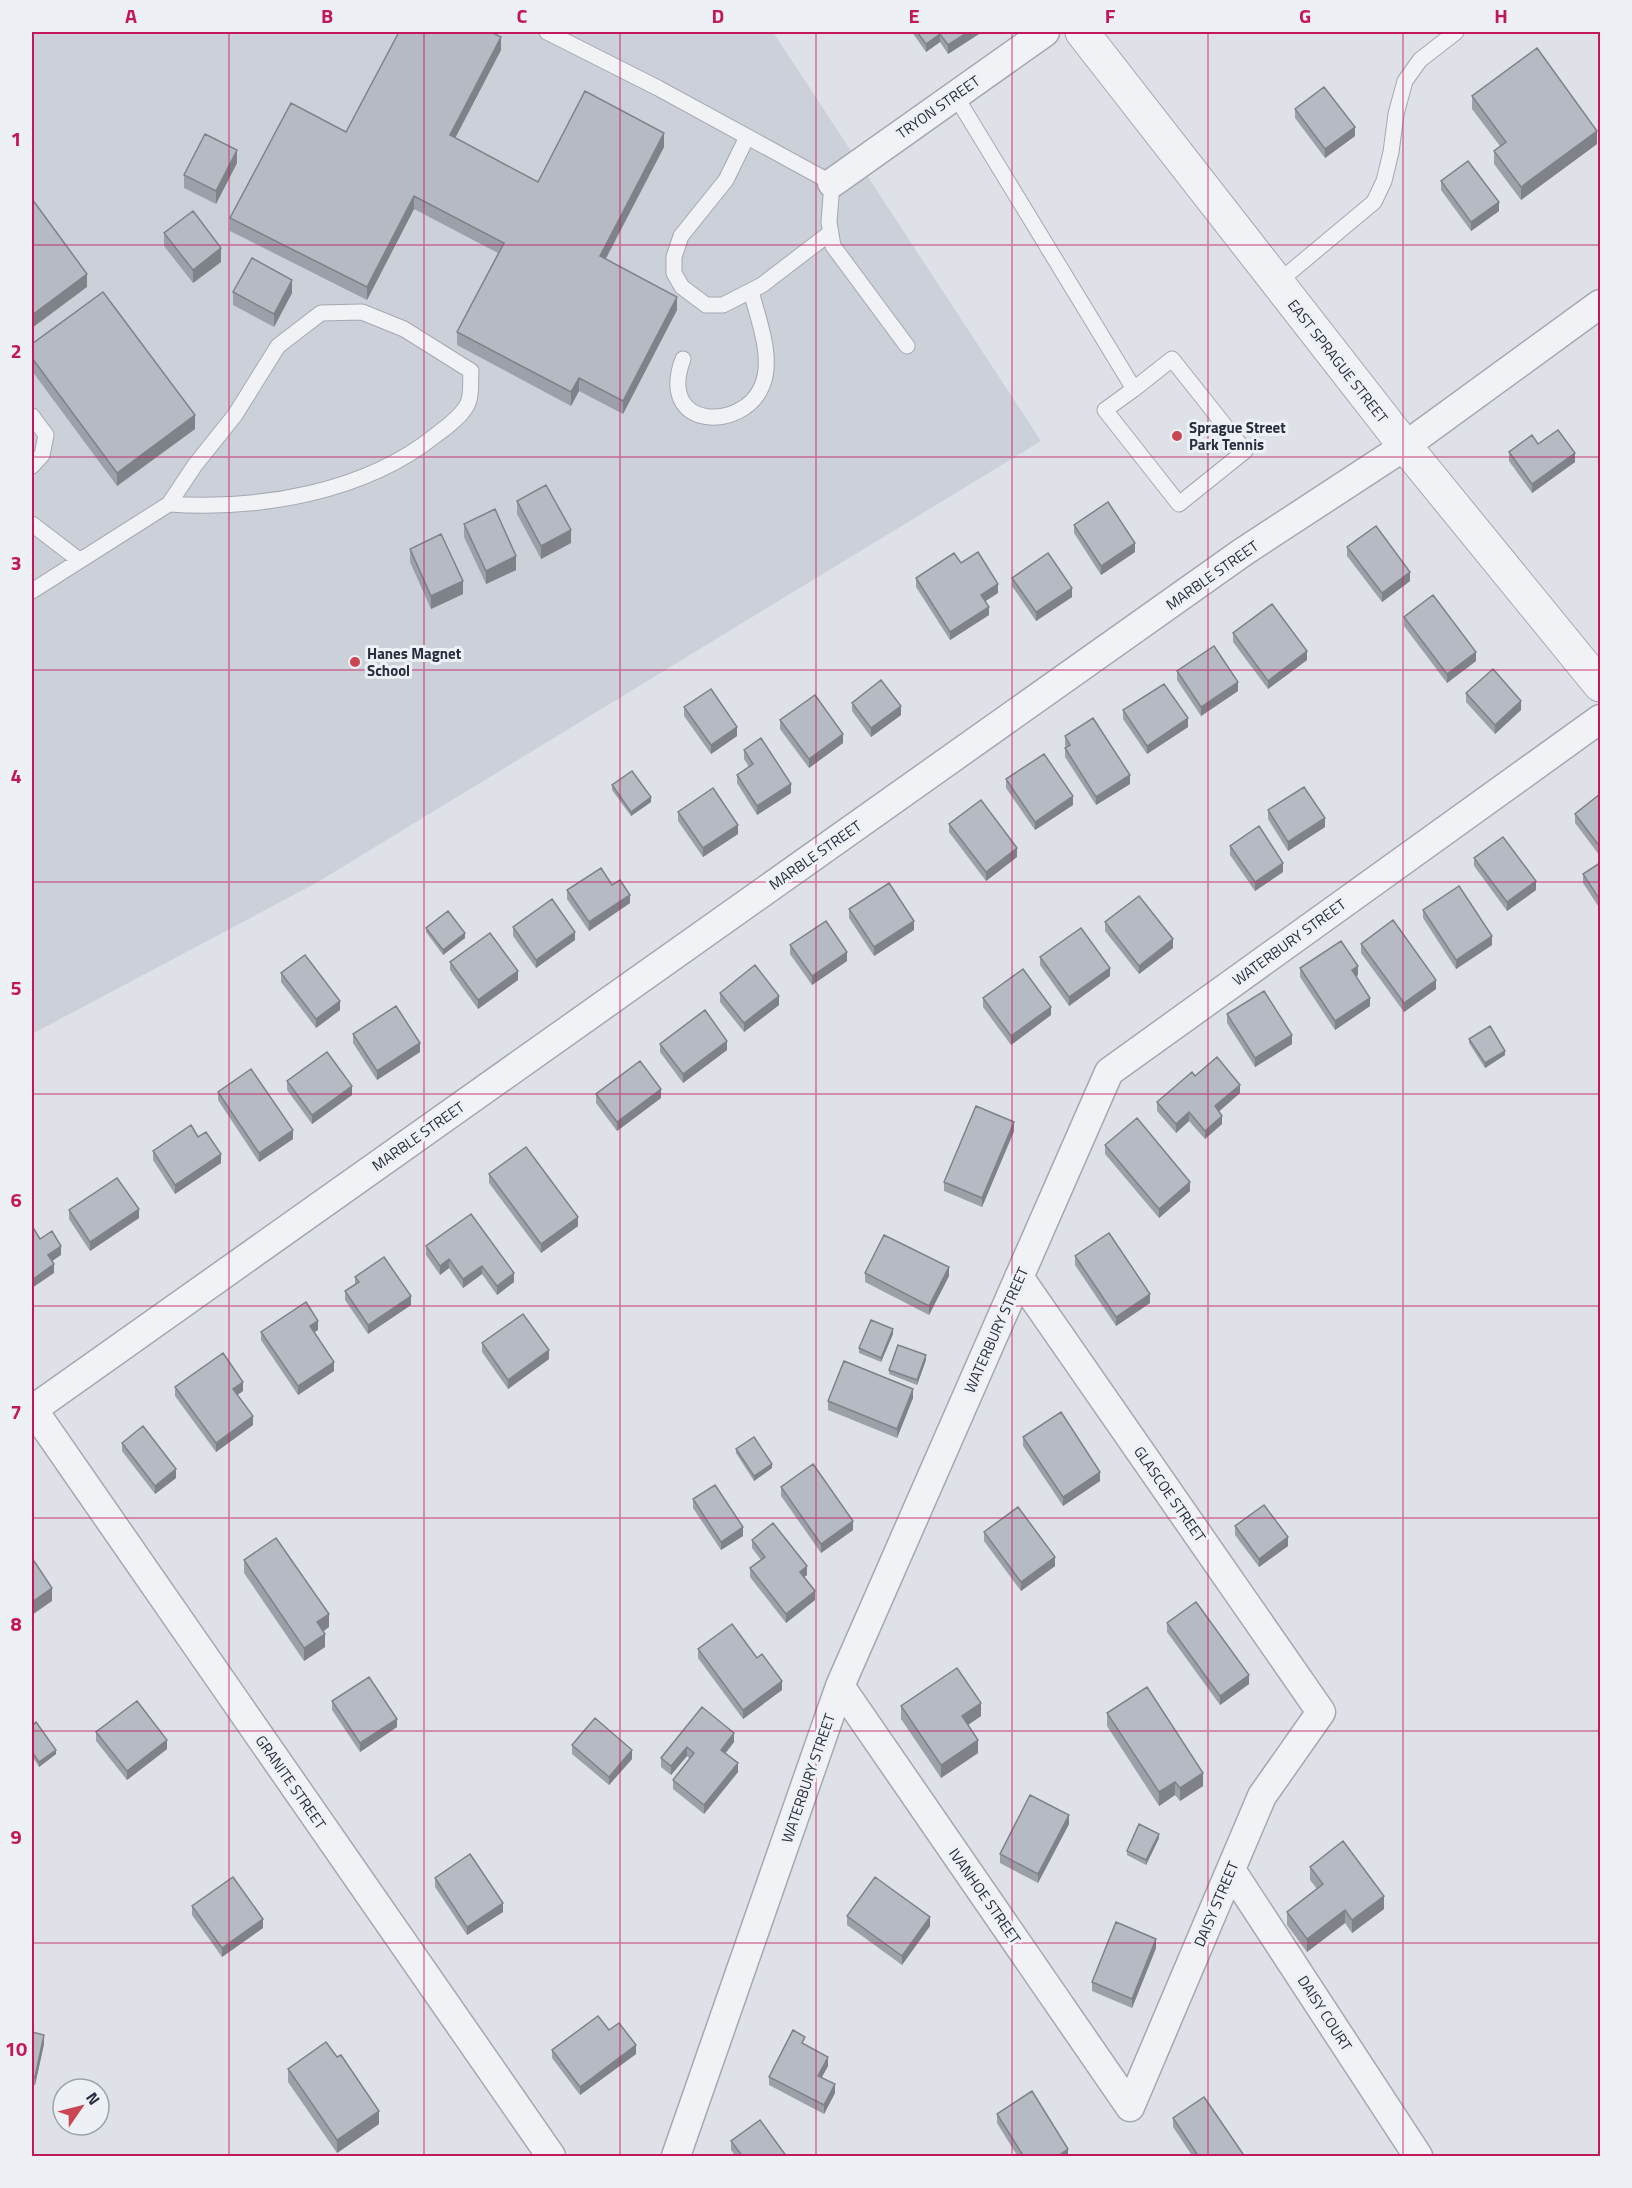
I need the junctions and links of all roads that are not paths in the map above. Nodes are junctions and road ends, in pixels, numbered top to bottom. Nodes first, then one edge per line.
1 (547, 32) edge
2 (1045, 32) edge
3 (1082, 32) edge
4 (1456, 32) edge
5 (955, 96) junction
6 (747, 137) junction
7 (832, 183) junction
8 (830, 233) junction
9 (1278, 283) junction
10 (751, 291) junction
11 (1600, 304) edge
12 (907, 346) dead end
13 (683, 359) dead end
14 (1134, 389) junction
15 (32, 416) edge
16 (1405, 446) junction
17 (32, 466) edge
18 (169, 504) junction
19 (32, 524) edge
20 (79, 560) junction
21 (32, 591) edge
22 (1600, 685) edge
23 (1600, 719) edge
24 (1019, 1277) junction
25 (32, 1409) edge
26 (840, 1686) junction
27 (1321, 1712) joint
28 (1231, 1870) junction
29 (1130, 2107) joint
30 (551, 2157) edge
31 (676, 2157) edge
32 (1418, 2157) edge

1 - 6 lane
2 - 5 street, TRYON STREET
3 - 9 street, EAST SPRAGUE STREET
4 - 9 lane
5 - 7 street, TRYON STREET
5 - 14 lane
6 - 7 lane
6 - 10 lane
7 - 8 lane
8 - 10 lane
8 - 12 lane
9 - 16 street, EAST SPRAGUE STREET
10 - 13 lane
11 - 16 street, MARBLE STREET
14 - 14 lane
15 - 17 lane
16 - 22 street, EAST SPRAGUE STREET
16 - 25 street, MARBLE STREET
18 - 18 lane
18 - 20 lane
19 - 20 lane
20 - 21 lane
23 - 24 street, WATERBURY STREET
24 - 26 street, WATERBURY STREET
24 - 27 street, GLASCOE STREET
25 - 30 street, GRANITE STREET
26 - 29 street, IVANHOE STREET
26 - 31 street, WATERBURY STREET
27 - 28 street, DAISY STREET
28 - 29 street, DAISY STREET
28 - 32 street, DAISY COURT

